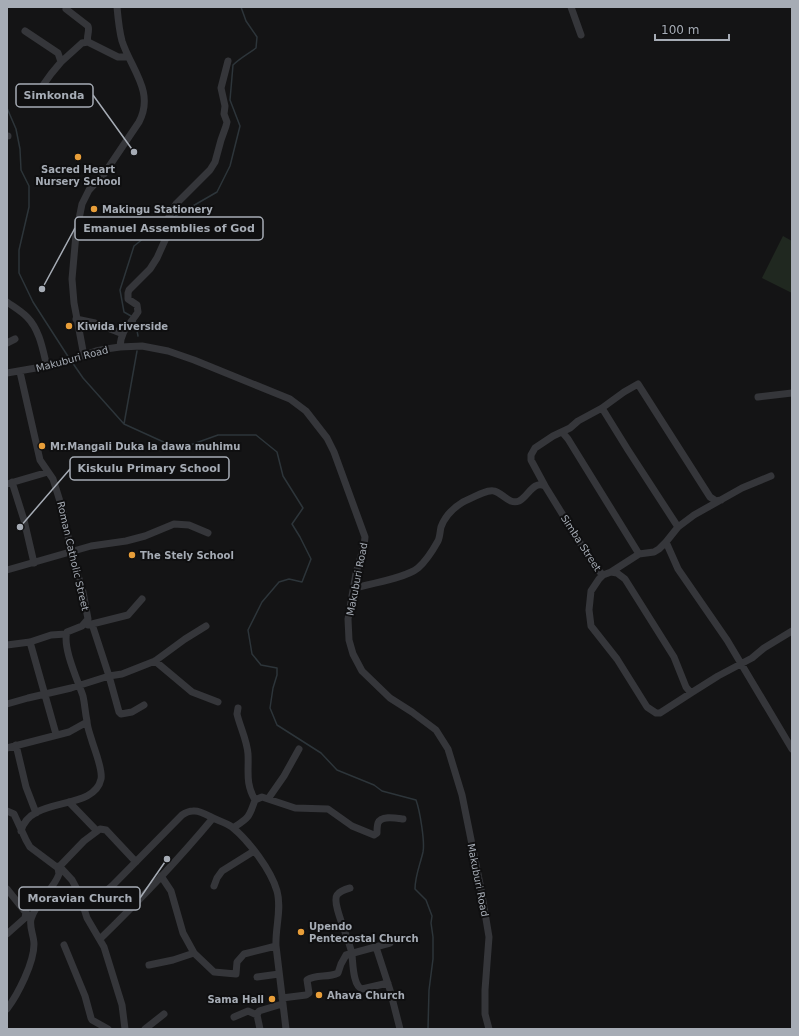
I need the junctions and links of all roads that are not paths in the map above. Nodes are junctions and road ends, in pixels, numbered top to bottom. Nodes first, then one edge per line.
1 (117, 7) edge
2 (571, 7) edge
3 (66, 10) dead end
4 (25, 31) dead end
5 (581, 35) dead end
6 (88, 42) junction
7 (128, 57) junction
8 (228, 60) dead end
9 (61, 62) junction
10 (42, 88) dead end
11 (7, 302) edge
12 (76, 318) junction
13 (123, 334) junction
14 (15, 339) dead end
15 (7, 343) edge
16 (120, 347) junction
17 (84, 356) junction
18 (47, 367) junction
19 (20, 372) junction
20 (7, 373) edge
21 (792, 393) edge
22 (758, 397) dead end
23 (602, 408) junction
24 (562, 432) junction
25 (48, 472) junction
26 (771, 476) dead end
27 (9, 483) edge
28 (545, 486) junction
29 (721, 500) junction
30 (678, 527) junction
31 (208, 533) dead end
32 (666, 542) junction
33 (71, 552) junction
34 (639, 554) junction
35 (34, 563) junction
36 (7, 570) edge
37 (611, 572) junction
38 (603, 575) junction
39 (354, 588) junction
40 (142, 599) dead end
41 (92, 624) junction
42 (82, 626) junction
43 (206, 626) dead end
44 (792, 631) edge
45 (66, 634) junction
46 (30, 642) junction
47 (7, 645) edge
48 (155, 661) junction
49 (741, 664) junction
50 (109, 676) junction
51 (79, 686) junction
52 (691, 693) junction
53 (45, 694) junction
54 (218, 702) dead end
55 (7, 704) edge
56 (144, 704) dead end
57 (238, 708) dead end
58 (87, 722) junction
59 (56, 734) junction
60 (16, 745) junction
61 (7, 748) edge
62 (299, 749) dead end
63 (792, 749) edge
64 (268, 799) junction
65 (254, 800) junction
66 (69, 802) junction
67 (7, 811) edge
68 (36, 813) junction
69 (213, 818) junction
70 (403, 819) dead end
71 (233, 828) junction
72 (21, 830) junction
73 (97, 831) junction
74 (254, 851) junction
75 (136, 862) junction
76 (58, 867) junction
77 (161, 876) junction
78 (214, 886) dead end
79 (350, 888) dead end
80 (7, 889) edge
81 (85, 909) junction
82 (26, 912) junction
83 (31, 919) junction
84 (7, 934) edge
85 (100, 938) junction
86 (390, 943) dead end
87 (64, 945) dead end
88 (276, 946) junction
89 (376, 947) junction
90 (194, 953) junction
91 (352, 953) junction
92 (149, 965) dead end
93 (279, 974) junction
94 (257, 977) dead end
95 (388, 982) junction
96 (282, 1001) junction
97 (7, 1009) edge
98 (164, 1014) dead end
99 (257, 1015) junction
100 (234, 1017) dead end
101 (108, 1029) edge
102 (125, 1029) edge
103 (145, 1029) edge
104 (260, 1029) edge
105 (286, 1029) edge
106 (400, 1029) edge
107 (489, 1029) edge

1 - 7 street
2 - 5 street
3 - 6 street
4 - 9 street
6 - 7 street
6 - 9 street
7 - 12 street
8 - 13 street
9 - 10 street
11 - 18 street
12 - 13 street
12 - 17 street
13 - 16 street
14 - 15 street
16 - 17 street, Makuburi Road
16 - 39 street, Makuburi Road
17 - 18 street, Makuburi Road
18 - 19 street, Makuburi Road
19 - 20 street, Makuburi Road
19 - 25 street, Roman Catholic Street
21 - 22 street
23 - 24 street
23 - 29 street
23 - 30 street
24 - 28 street, Simba Street
24 - 34 street
25 - 27 street
25 - 33 street, Roman Catholic Street
26 - 29 street, Simba Street
27 - 35 street
28 - 38 street, Simba Street
28 - 39 street
29 - 30 street, Simba Street
30 - 32 street, Simba Street
31 - 33 street
32 - 34 street, Simba Street
32 - 49 street
33 - 35 street
33 - 42 street, Roman Catholic Street
34 - 37 street, Simba Street
35 - 36 street
37 - 38 street, Simba Street
37 - 52 street
38 - 52 street
39 - 107 street, Makuburi Road
40 - 41 street
41 - 42 street
41 - 50 street
42 - 45 street, Roman Catholic Street
43 - 48 street
44 - 49 street
45 - 46 street, Roman Catholic Street
45 - 51 street
46 - 47 street, Roman Catholic Street
46 - 53 street
48 - 50 street
48 - 54 street
49 - 52 street
49 - 63 street
50 - 51 street
50 - 56 street
51 - 53 street
51 - 58 street
53 - 55 street
53 - 59 street
57 - 65 street
58 - 59 street
58 - 66 street
59 - 60 street
60 - 61 street
60 - 68 street
62 - 64 street
64 - 65 street
64 - 70 street
65 - 71 street
66 - 68 street
66 - 73 street
67 - 72 street
68 - 72 street
69 - 71 street
69 - 75 street
69 - 77 street
71 - 74 street
72 - 76 street
73 - 75 street
73 - 76 street
74 - 78 street
74 - 88 street
75 - 81 street
76 - 81 street
76 - 83 street
77 - 85 street
77 - 90 street
79 - 91 street
80 - 82 street
81 - 85 street
82 - 83 street
82 - 84 street
83 - 97 street
85 - 102 street
86 - 89 street
87 - 101 street
88 - 90 street
88 - 93 street
89 - 91 street
89 - 95 street
90 - 92 street
91 - 95 street
91 - 96 street
93 - 94 street
93 - 96 street
95 - 106 street
96 - 99 street
96 - 105 street
98 - 103 street
99 - 100 street
99 - 104 street

